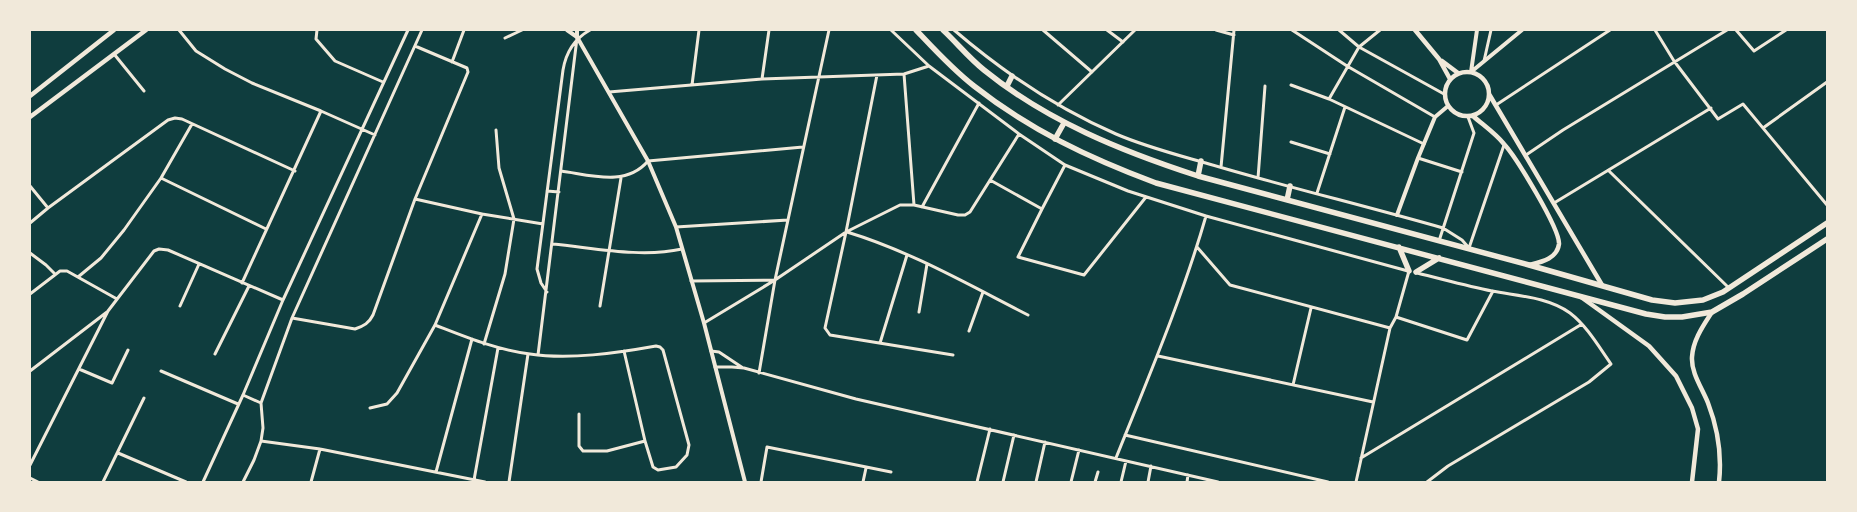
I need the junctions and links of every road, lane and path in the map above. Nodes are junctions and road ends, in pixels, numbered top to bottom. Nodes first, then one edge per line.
1 (114, 30) edge
2 (146, 30) edge
3 (179, 30) edge
4 (318, 30) edge
5 (408, 30) edge
6 (422, 30) edge
7 (464, 30) edge
8 (522, 30) edge
9 (567, 30) edge
10 (577, 30) edge
11 (590, 30) edge
12 (699, 30) edge
13 (769, 30) edge
14 (829, 30) edge
15 (891, 30) edge
16 (916, 30) edge
17 (943, 30) edge
18 (954, 30) edge
19 (1043, 30) edge
20 (1107, 30) edge
21 (1135, 30) edge
22 (1216, 30) edge
23 (1234, 30) edge
24 (1292, 30) edge
25 (1339, 30) edge
26 (1380, 30) edge
27 (1414, 30) edge
28 (1478, 30) edge
29 (1491, 30) edge
30 (1522, 30) edge
31 (1610, 30) edge
32 (1655, 30) edge
33 (1727, 30) edge
34 (1736, 30) edge
35 (1786, 30) edge
36 (1234, 36) junction
37 (577, 37) junction
38 (505, 38) dead end
39 (1123, 42) junction
40 (415, 46) junction
41 (1359, 46) junction
42 (114, 54) junction
43 (1439, 59) junction
44 (1484, 61) junction
45 (1674, 61) junction
46 (452, 62) junction
47 (929, 66) junction
48 (1347, 66) junction
49 (1092, 72) junction
50 (1471, 72) junction
51 (1458, 73) junction
52 (904, 74) junction
53 (877, 75) junction
54 (1012, 76) junction
55 (818, 77) junction
56 (762, 79) junction
57 (1450, 79) junction
58 (383, 82) junction
59 (1827, 82) edge
60 (692, 85) junction
61 (1291, 85) dead end
62 (1007, 86) junction
63 (1265, 86) dead end
64 (144, 91) dead end
65 (609, 92) junction
66 (1444, 94) junction
67 (1489, 94) junction
68 (30, 96) edge
69 (1329, 100) junction
70 (979, 103) junction
71 (1058, 105) junction
72 (1496, 105) junction
73 (1448, 106) junction
74 (1345, 107) junction
75 (1711, 108) junction
76 (321, 110) junction
77 (1470, 116) junction
78 (30, 117) edge
79 (1435, 117) junction
80 (1064, 122) junction
81 (192, 124) junction
82 (1763, 128) junction
83 (363, 129) junction
84 (496, 130) dead end
85 (1019, 134) junction
86 (375, 135) junction
87 (1054, 139) junction
88 (1291, 142) dead end
89 (1424, 144) junction
90 (1504, 144) junction
91 (803, 147) junction
92 (1330, 154) junction
93 (1526, 155) junction
94 (1418, 158) junction
95 (648, 161) junction
96 (1201, 162) junction
97 (1065, 165) junction
98 (1221, 168) junction
99 (295, 171) junction
100 (561, 171) junction
101 (1609, 171) junction
102 (1462, 172) junction
103 (1198, 176) junction
104 (161, 178) junction
105 (620, 178) junction
106 (1258, 178) junction
107 (990, 180) junction
108 (30, 186) edge
109 (1290, 186) junction
110 (547, 191) junction
111 (559, 192) junction
112 (1317, 193) junction
113 (1146, 197) junction
114 (415, 199) junction
115 (1286, 200) junction
116 (1554, 203) junction
117 (914, 205) junction
118 (1827, 205) edge
119 (922, 207) junction
120 (48, 208) junction
121 (1546, 208) junction
122 (1042, 209) junction
123 (482, 214) junction
124 (1397, 215) junction
125 (1206, 216) junction
126 (514, 219) junction
127 (788, 220) junction
128 (30, 223) edge
129 (1827, 223) edge
130 (543, 224) junction
131 (676, 226) junction
132 (1443, 228) junction
133 (266, 229) junction
134 (846, 232) junction
135 (1827, 239) edge
136 (1439, 240) junction
137 (553, 244) junction
138 (1197, 246) junction
139 (1399, 247) junction
140 (1469, 248) junction
141 (682, 249) junction
142 (608, 250) junction
143 (30, 253) edge
144 (907, 255) junction
145 (1439, 258) junction
146 (199, 264) junction
147 (927, 264) junction
148 (1529, 265) junction
149 (1409, 271) junction
150 (1416, 272) junction
151 (55, 274) junction
152 (78, 278) junction
153 (691, 280) junction
154 (775, 280) junction
155 (242, 283) junction
156 (1602, 285) junction
157 (249, 286) junction
158 (1729, 288) junction
159 (1492, 291) junction
160 (547, 292) junction
161 (983, 292) junction
162 (30, 294) edge
163 (1580, 297) junction
164 (117, 299) junction
165 (283, 300) junction
166 (180, 306) dead end
167 (600, 306) dead end
168 (1311, 308) junction
169 (108, 311) junction
170 (919, 312) dead end
171 (1712, 312) junction
172 (1028, 315) dead end
173 (1396, 317) junction
174 (292, 318) junction
175 (704, 323) junction
176 (1582, 324) junction
177 (435, 326) junction
178 (1390, 328) junction
179 (969, 331) dead end
180 (472, 339) junction
181 (880, 343) junction
182 (484, 344) junction
183 (498, 348) junction
184 (128, 350) dead end
185 (624, 351) junction
186 (711, 351) junction
187 (215, 354) dead end
188 (528, 354) junction
189 (538, 356) junction
190 (953, 356) dead end
191 (1158, 356) junction
192 (715, 368) junction
193 (744, 368) junction
194 (79, 369) junction
195 (30, 371) edge
196 (161, 371) dead end
197 (759, 374) junction
198 (1293, 385) junction
199 (243, 395) junction
200 (144, 398) dead end
201 (1373, 402) junction
202 (261, 403) junction
203 (238, 404) junction
204 (370, 408) dead end
205 (579, 414) dead end
206 (990, 429) junction
207 (1014, 435) junction
208 (1125, 435) junction
209 (645, 441) junction
210 (261, 442) junction
211 (1045, 442) junction
212 (320, 449) junction
213 (1079, 450) junction
214 (118, 453) junction
215 (1116, 458) junction
216 (1362, 458) junction
217 (1126, 460) junction
218 (30, 465) edge
219 (1151, 466) junction
220 (866, 468) junction
221 (436, 472) junction
222 (891, 472) dead end
223 (1098, 472) dead end
224 (1188, 475) junction
225 (30, 478) edge
226 (471, 480) edge
227 (744, 481) edge
228 (38, 482) edge
229 (103, 482) edge
230 (186, 482) edge
231 (202, 482) edge
232 (243, 482) edge
233 (311, 482) edge
234 (485, 482) edge
235 (509, 482) edge
236 (761, 482) edge
237 (862, 482) edge
238 (977, 482) edge
239 (1003, 482) edge
240 (1036, 482) edge
241 (1071, 482) edge
242 (1095, 482) edge
243 (1121, 482) edge
244 (1148, 482) edge
245 (1187, 482) edge
246 (1218, 482) edge
247 (1328, 482) edge
248 (1356, 482) edge
249 (1427, 482) edge
250 (1692, 482) edge
251 (1719, 482) edge

1 - 68 main road
2 - 42 main road
3 - 76 street
4 - 58 street
5 - 58 street
6 - 40 street
7 - 46 street
8 - 38 street
9 - 37 street
10 - 37 street
11 - 37 street
12 - 60 street
13 - 56 street
14 - 55 street
15 - 47 street
16 - 87 highway
17 - 62 highway
18 - 54 street
19 - 49 street
20 - 39 street
21 - 39 street
22 - 36 street
23 - 36 street
24 - 48 street
25 - 41 street
26 - 41 street
27 - 43 main road
28 - 50 street
29 - 44 street
30 - 44 street
31 - 72 street
32 - 45 street
33 - 45 street
34 - 35 street
36 - 98 street
37 - 65 street
37 - 100 street
37 - 110 street
39 - 49 street
40 - 46 street
40 - 86 street
41 - 48 street
41 - 66 street
42 - 64 street
42 - 78 main road
43 - 51 main road
43 - 57 main road
44 - 50 street
45 - 75 street
45 - 93 street
46 - 114 street
47 - 52 street
47 - 70 street
48 - 69 street
48 - 79 street
49 - 71 street
50 - 51 main road
50 - 67 main road
51 - 57 main road
52 - 53 street
52 - 117 street
53 - 55 street
53 - 134 street
54 - 62 highway
54 - 71 street
55 - 56 street
55 - 91 street
56 - 60 street
57 - 66 main road
58 - 83 street
59 - 82 street
60 - 65 street
61 - 69 street
62 - 80 highway
63 - 106 street
65 - 95 street
66 - 73 main road
67 - 72 main road
67 - 77 main road
69 - 74 street
70 - 85 street
70 - 119 street
71 - 96 street
72 - 93 main road
73 - 77 main road
73 - 79 street
74 - 89 street
74 - 92 street
75 - 82 street
75 - 101 street
76 - 83 street
76 - 99 street
77 - 90 main road
77 - 102 street
79 - 89 street
80 - 87 highway
80 - 103 highway
81 - 99 street
81 - 104 street
81 - 120 street
82 - 118 street
83 - 86 street
83 - 165 street
84 - 126 street
85 - 97 street
85 - 107 street
86 - 174 street
87 - 139 highway
88 - 92 street
89 - 94 street
90 - 121 main road
90 - 140 street
91 - 95 street
91 - 127 street
92 - 112 street
93 - 116 main road
94 - 102 street
94 - 124 street
95 - 105 street
95 - 131 street
96 - 98 street
96 - 103 highway
97 - 113 street
97 - 122 street
98 - 106 street
99 - 133 street
100 - 105 street
100 - 111 street
101 - 116 street
101 - 158 street
102 - 132 street
103 - 115 highway
104 - 133 street
104 - 152 street
105 - 142 street
106 - 109 street
107 - 119 street
107 - 122 street
108 - 120 street
109 - 112 street
109 - 115 highway
110 - 111 street
110 - 130 street
111 - 137 street
112 - 124 street
113 - 122 street
113 - 125 street
114 - 123 street
114 - 174 street
115 - 136 highway
116 - 121 main road
116 - 156 main road
117 - 119 street
117 - 134 street
120 - 128 street
121 - 148 main road
123 - 126 street
123 - 177 street
124 - 132 street
125 - 138 street
125 - 149 street
126 - 130 street
126 - 182 street
127 - 131 street
127 - 154 street
129 - 158 highway
130 - 160 street
131 - 141 street
132 - 136 street
132 - 140 street
133 - 155 street
134 - 144 street
134 - 154 street
134 - 181 street
135 - 171 highway
136 - 140 highway
137 - 142 street
137 - 160 street
138 - 168 street
138 - 191 street
139 - 145 highway
139 - 149 highway
140 - 148 highway
141 - 142 street
141 - 153 street
142 - 167 street
143 - 151 street
144 - 147 street
144 - 181 street
145 - 150 highway
145 - 163 highway
146 - 155 street
146 - 164 street
146 - 166 street
147 - 161 street
147 - 170 street
148 - 156 highway
149 - 150 street
149 - 173 street
150 - 159 street
151 - 152 street
151 - 162 street
152 - 164 street
153 - 154 street
153 - 175 street
154 - 175 street
154 - 197 street
155 - 157 street
156 - 158 highway
157 - 165 street
157 - 187 street
159 - 173 street
159 - 176 street
160 - 189 street
161 - 172 street
161 - 179 street
163 - 171 highway
163 - 250 main road
164 - 169 street
165 - 199 street
168 - 178 street
168 - 198 street
169 - 194 street
169 - 195 street
171 - 251 main road
173 - 178 street
174 - 202 street
175 - 186 street
176 - 216 street
176 - 249 street
177 - 180 street
177 - 204 street
178 - 201 street
180 - 182 street
180 - 221 street
181 - 190 street
182 - 183 street
183 - 188 street
183 - 226 street
184 - 194 street
185 - 189 street
185 - 209 street
185 - 209 street
186 - 192 street
186 - 193 street
188 - 189 street
188 - 235 street
191 - 198 street
191 - 208 street
192 - 193 street
192 - 227 street
193 - 197 street
194 - 218 street
196 - 203 street
197 - 206 street
198 - 201 street
199 - 202 street
199 - 203 street
200 - 214 street
201 - 216 street
202 - 210 street
203 - 231 street
205 - 209 street
206 - 207 street
206 - 238 street
207 - 211 street
207 - 239 street
208 - 215 street
208 - 247 street
210 - 212 street
210 - 232 street
211 - 213 street
211 - 240 street
212 - 221 street
212 - 233 street
213 - 215 street
213 - 241 street
214 - 229 street
214 - 230 street
215 - 217 street
216 - 248 street
217 - 219 street
217 - 243 street
219 - 224 street
219 - 244 street
220 - 222 street
220 - 236 street
220 - 237 street
221 - 226 street
223 - 242 street
224 - 245 street
224 - 246 street
225 - 228 street
226 - 234 street

